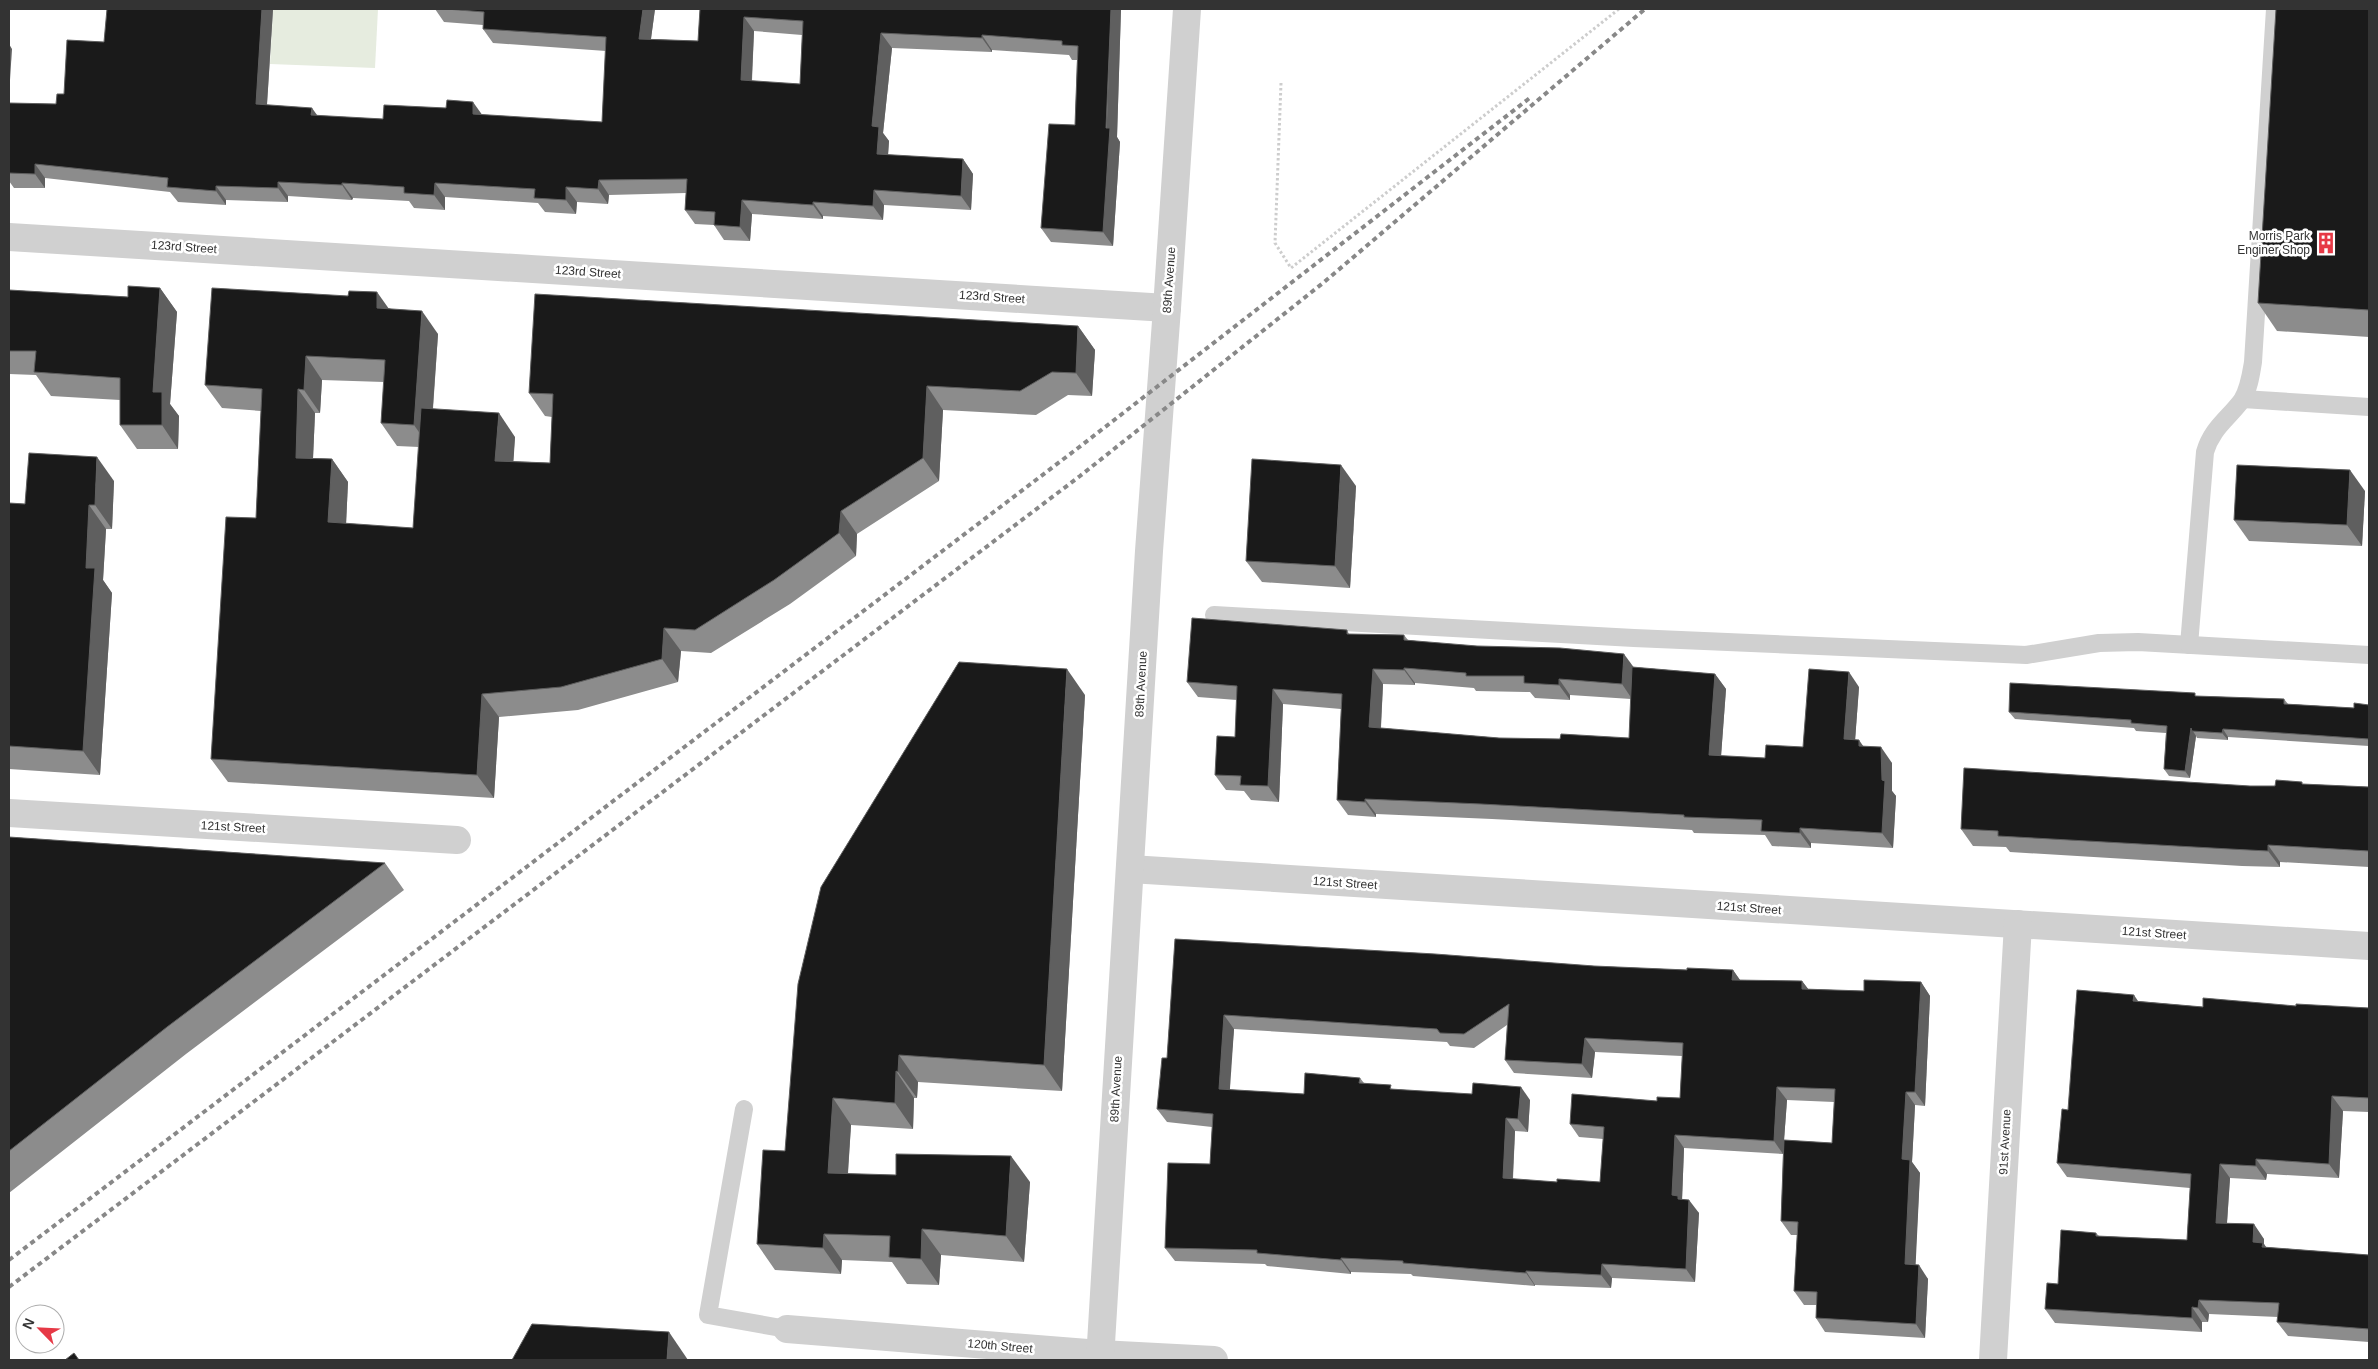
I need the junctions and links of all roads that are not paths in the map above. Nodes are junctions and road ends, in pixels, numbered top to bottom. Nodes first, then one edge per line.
1 (1187, 9) edge
2 (2275, 9) edge
3 (9, 237) edge
4 (1167, 308) junction
5 (2243, 399) junction
6 (2369, 407) edge
7 (1214, 614) dead end
8 (2189, 645) junction
9 (2369, 655) edge
10 (9, 813) edge
11 (457, 840) dead end
12 (1130, 869) junction
13 (2018, 924) junction
14 (2369, 946) edge
15 (744, 1108) dead end
16 (787, 1328) joint
17 (1100, 1357) edge
18 (1214, 1360) edge
19 (1992, 1360) edge

1 - 4 street, 89th Avenue
2 - 5 lane
3 - 4 street, 123rd Street
4 - 12 street, 89th Avenue
5 - 6 lane
5 - 8 lane
7 - 8 lane
8 - 9 lane
10 - 11 street, 121st Street
12 - 13 street, 121st Street
12 - 17 street, 89th Avenue
13 - 14 street, 121st Street
13 - 19 street, 91st Avenue
15 - 16 lane
16 - 17 street, 120th Street
17 - 18 street, 120th Street

